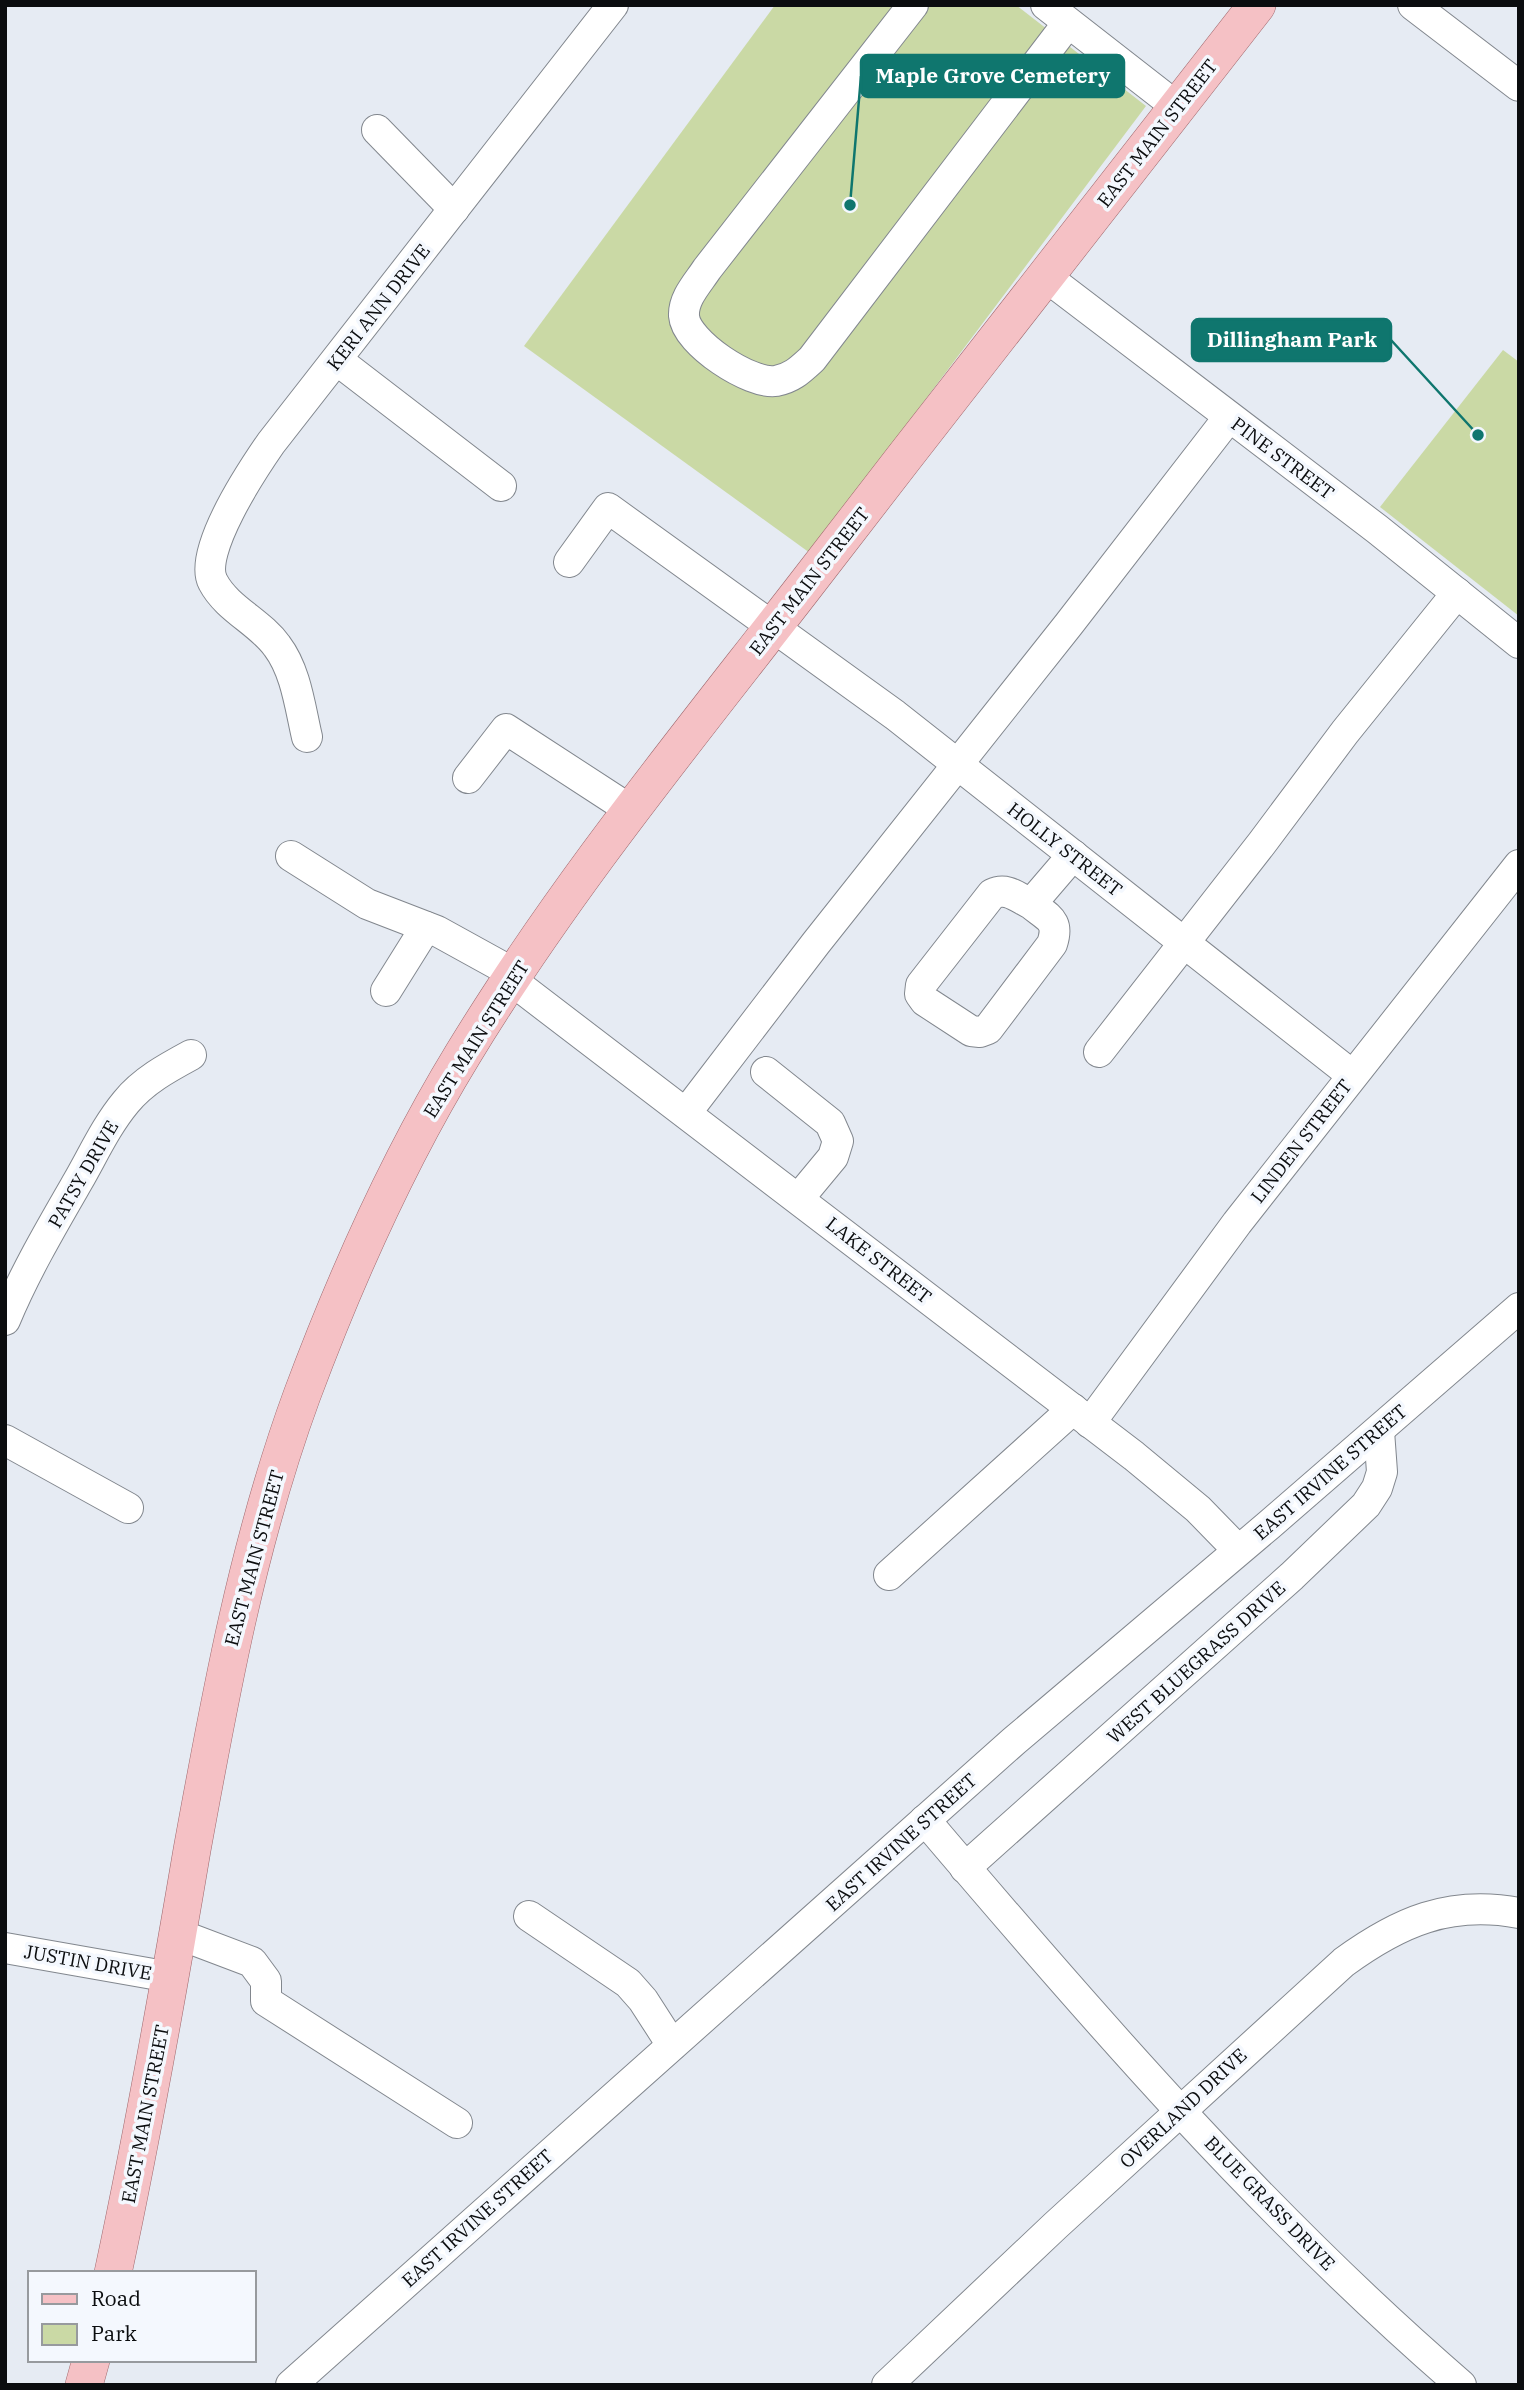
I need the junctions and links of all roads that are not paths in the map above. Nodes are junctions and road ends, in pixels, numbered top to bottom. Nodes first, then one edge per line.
1 (613, 5) edge
2 (913, 5) edge
3 (1257, 5) edge
4 (1413, 5) edge
5 (1057, 14) edge
6 (1519, 86) edge
7 (1177, 107) junction
8 (377, 130) dead end
9 (454, 209) junction
10 (1045, 276) junction
11 (337, 360) junction
12 (1229, 417) junction
13 (501, 486) dead end
14 (569, 562) dead end
15 (1457, 593) junction
16 (773, 627) junction
17 (1519, 643) edge
18 (307, 737) dead end
19 (958, 764) junction
20 (468, 778) dead end
21 (632, 811) junction
22 (1073, 855) junction
23 (291, 856) dead end
24 (1519, 865) edge
25 (1031, 904) junction
26 (426, 927) junction
27 (1183, 943) junction
28 (513, 977) junction
29 (386, 991) dead end
30 (1099, 1052) dead end
31 (191, 1055) dead end
32 (766, 1072) dead end
33 (1352, 1075) junction
34 (686, 1113) junction
35 (799, 1198) junction
36 (1519, 1308) edge
37 (5, 1320) edge
38 (1082, 1416) junction
39 (1379, 1431) junction
40 (5, 1440) edge
41 (128, 1508) dead end
42 (1238, 1550) junction
43 (889, 1575) dead end
44 (925, 1821) junction
45 (965, 1868) junction
46 (1519, 1913) edge
47 (529, 1916) dead end
48 (178, 1934) junction
49 (5, 1948) edge
50 (170, 1977) junction
51 (672, 2045) junction
52 (1180, 2110) junction
53 (457, 2123) dead end
54 (113, 2271) edge
55 (90, 2362) edge
56 (901, 2380) edge
57 (84, 2385) edge
58 (291, 2385) edge
59 (1461, 2385) edge

1 - 9 street, KERI ANN DRIVE
2 - 5 street
3 - 7 main road, EAST MAIN STREET
4 - 6 street
5 - 7 street
7 - 10 main road, EAST MAIN STREET
8 - 9 street
9 - 11 street, KERI ANN DRIVE
10 - 12 street, PINE STREET
10 - 16 main road, EAST MAIN STREET
11 - 13 street
11 - 18 street, KERI ANN DRIVE
12 - 15 street, PINE STREET
12 - 19 street
14 - 16 street, HOLLY STREET
15 - 17 street, PINE STREET
15 - 27 street
16 - 19 street, HOLLY STREET
16 - 21 main road, EAST MAIN STREET
19 - 22 street, HOLLY STREET
19 - 34 street
20 - 21 street
21 - 28 main road, EAST MAIN STREET
22 - 25 street
22 - 27 street, HOLLY STREET
23 - 26 street, LAKE STREET
24 - 33 street, LINDEN STREET
25 - 25 street
26 - 28 street, LAKE STREET
26 - 29 street
27 - 30 street
27 - 33 street, HOLLY STREET
28 - 34 street, LAKE STREET
28 - 48 main road, EAST MAIN STREET
31 - 37 street, PATSY DRIVE
32 - 35 street
33 - 38 street, LINDEN STREET
34 - 35 street, LAKE STREET
35 - 38 street, LAKE STREET
36 - 39 street, EAST IRVINE STREET
38 - 42 street, LAKE STREET
38 - 43 street, LINDEN STREET
39 - 42 street, EAST IRVINE STREET
39 - 45 street, WEST BLUEGRASS DRIVE
40 - 41 street
42 - 44 street, EAST IRVINE STREET
44 - 45 street, BLUE GRASS DRIVE
44 - 51 street, EAST IRVINE STREET
45 - 52 street, BLUE GRASS DRIVE
46 - 52 street, OVERLAND DRIVE
47 - 51 street
48 - 50 main road, EAST MAIN STREET
48 - 53 street
49 - 50 street, JUSTIN DRIVE
50 - 54 main road, EAST MAIN STREET
51 - 58 street, EAST IRVINE STREET
52 - 56 street, OVERLAND DRIVE
52 - 59 street, BLUE GRASS DRIVE
55 - 57 main road

